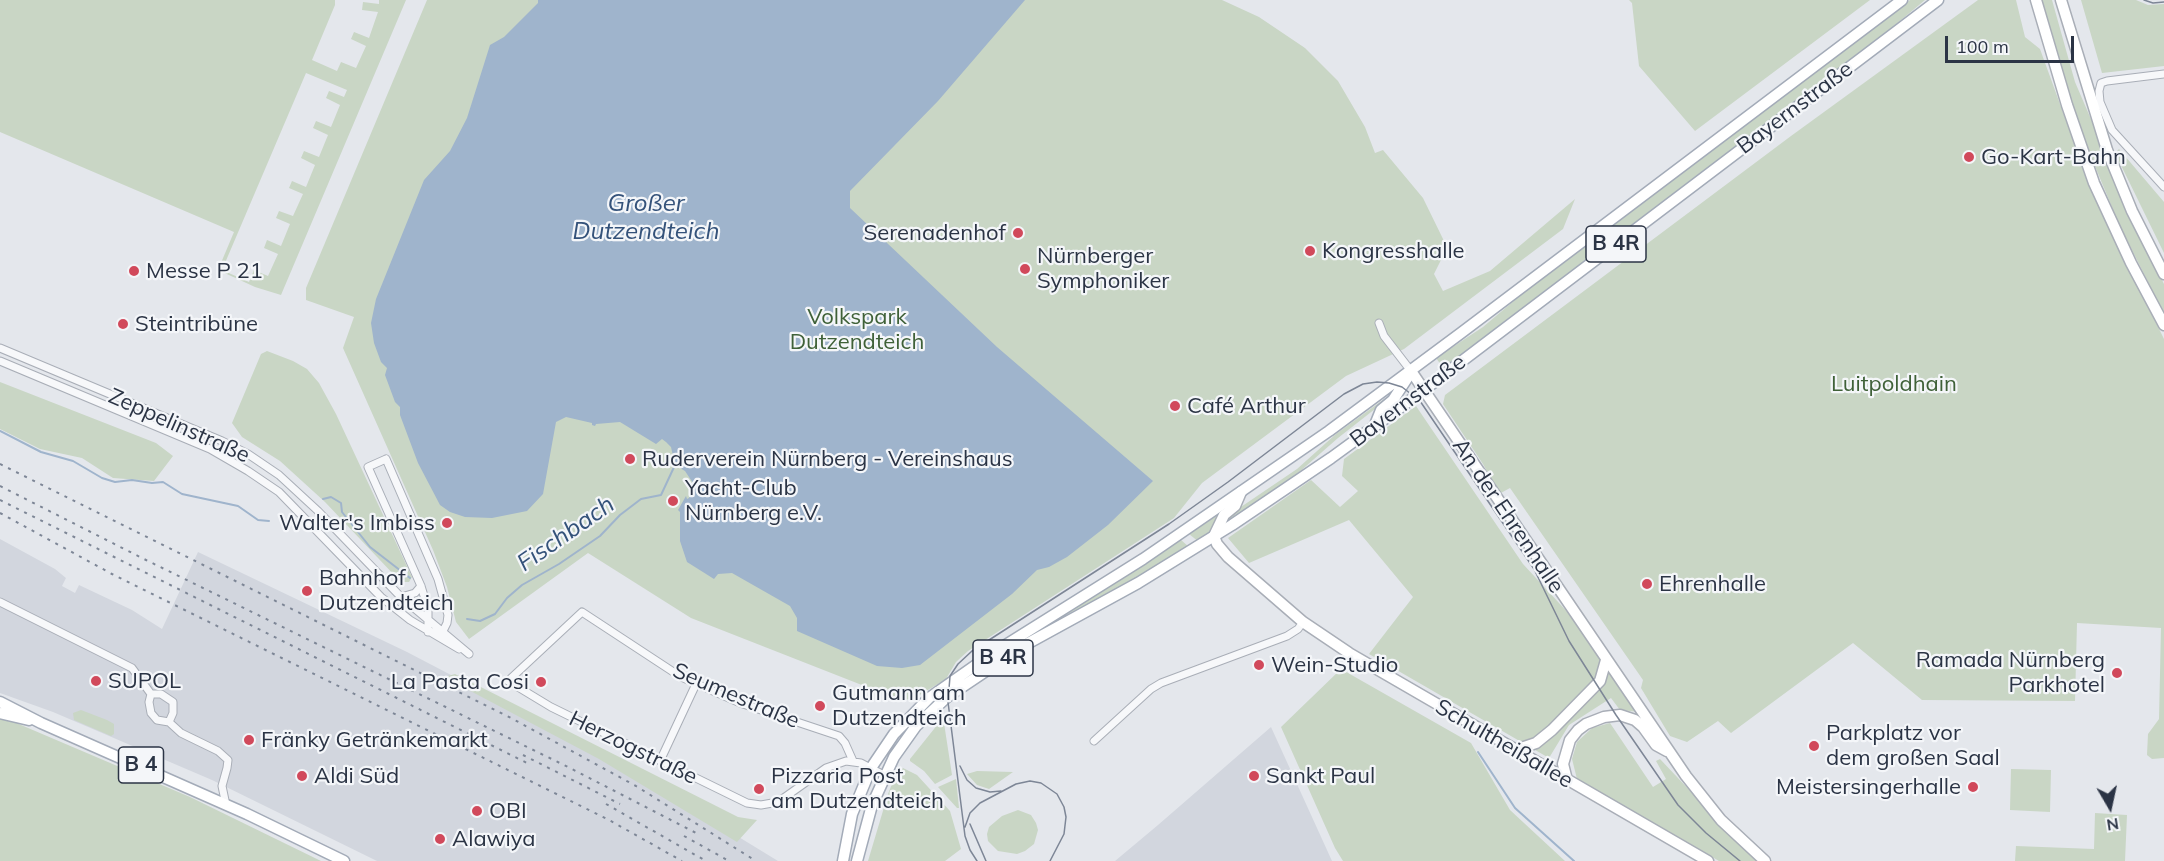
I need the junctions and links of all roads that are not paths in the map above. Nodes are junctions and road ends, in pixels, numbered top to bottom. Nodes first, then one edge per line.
1 (1902, 0) edge
2 (1938, 0) edge
3 (2036, 0) edge
4 (2061, 0) edge
5 (2164, 74) edge
6 (2164, 187) edge
7 (2164, 274) edge
8 (1478, 321) junction
9 (1379, 323) dead end
10 (2164, 325) edge
11 (1489, 340) junction
12 (0, 348) edge
13 (0, 361) edge
14 (1411, 371) junction
15 (1423, 391) junction
16 (1375, 426) junction
17 (1240, 492) junction
18 (1214, 536) junction
19 (421, 586) junction
20 (401, 597) junction
21 (0, 602) edge
22 (582, 612) joint
23 (429, 621) junction
24 (1303, 622) junction
25 (443, 631) junction
26 (428, 632) junction
27 (1606, 660) junction
28 (696, 684) junction
29 (151, 694) junction
30 (0, 702) edge
31 (0, 712) edge
32 (169, 722) junction
33 (41, 723) junction
34 (1094, 741) dead end
35 (1515, 750) junction
36 (1670, 752) junction
37 (660, 761) junction
38 (853, 761) junction
39 (871, 768) junction
40 (884, 775) junction
41 (1567, 780) junction
42 (226, 805) junction
43 (344, 861) edge
44 (843, 861) edge
45 (857, 861) edge
46 (1708, 861) edge
47 (1765, 861) edge

1 - 8 main road, Bayernstraße / B 4R
2 - 11 main road, Bayernstraße / B 4R
3 - 10 main road
4 - 7 main road
5 - 6 street
8 - 11 main road
8 - 14 main road, Bayernstraße / B 4R
9 - 14 street
11 - 15 main road, Bayernstraße / B 4R
12 - 20 street, Zeppelinstraße
13 - 26 street, Zeppelinstraße
14 - 15 main road, An der Ehrenhalle
14 - 16 main road, B 4R
14 - 17 main road, Bayernstraße / B 4R
15 - 16 main road, Bayernstraße / B 4R
15 - 27 main road, An der Ehrenhalle
16 - 18 main road, Bayernstraße / B 4R
17 - 18 main road
17 - 39 main road, Bayernstraße / B 4R
18 - 24 main road, Schultheißallee
18 - 40 main road, Bayernstraße / B 4R
19 - 20 street
19 - 23 street
19 - 25 street
20 - 23 street, Zeppelinstraße
21 - 29 street
22 - 28 street, Seumestraße
22 - 37 street, Herzogstraße
23 - 25 street, Zeppelinstraße
23 - 26 street
24 - 34 street
24 - 35 main road, Schultheißallee
25 - 26 street
25 - 26 street, Zeppelinstraße
27 - 35 main road
27 - 36 main road
28 - 37 street
28 - 38 street, Seumestraße
29 - 32 street
29 - 32 street
30 - 33 main road, B 4
31 - 33 main road, B 4
32 - 42 street
33 - 42 main road, B 4
35 - 41 main road, Schultheißallee
36 - 41 main road
36 - 47 main road
37 - 38 street, Herzogstraße
38 - 39 street
39 - 40 street
39 - 44 main road, B 4R
40 - 45 main road, B 4R
41 - 46 main road, Schultheißallee
42 - 43 main road, B 4

